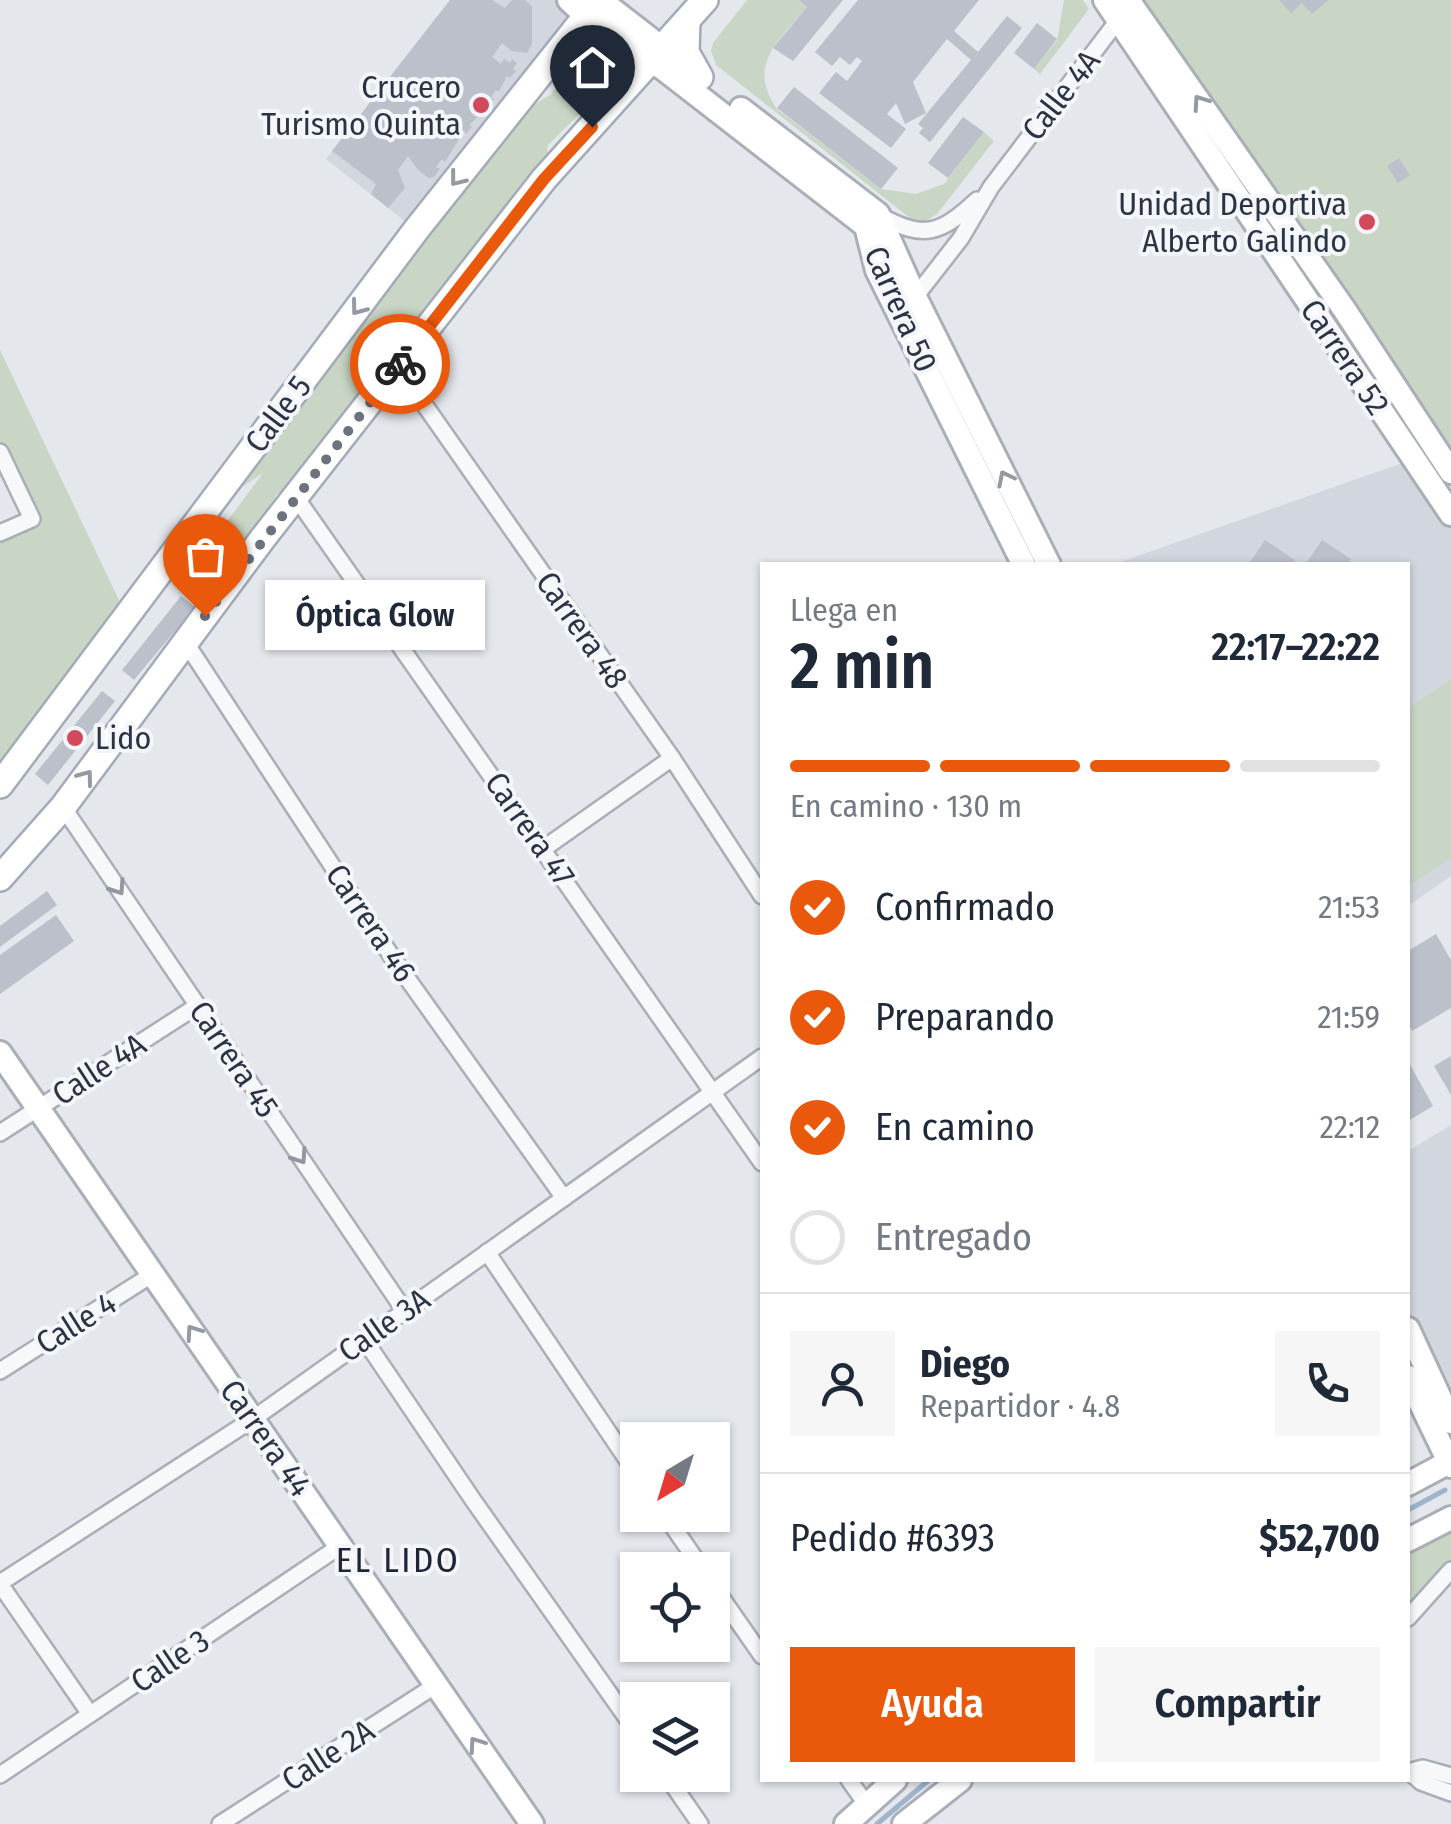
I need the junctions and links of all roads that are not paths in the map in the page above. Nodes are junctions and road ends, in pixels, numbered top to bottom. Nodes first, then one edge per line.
1 (705, 0) edge
2 (588, 4) edge
3 (1121, 6) edge
4 (687, 22) junction
5 (657, 54) junction
6 (700, 77) junction
7 (1214, 142) junction
8 (991, 187) junction
9 (878, 214) junction
10 (915, 297) junction
11 (398, 367) junction
12 (0, 452) edge
13 (1451, 472) edge
14 (296, 496) junction
15 (1451, 514) edge
16 (0, 533) edge
17 (1022, 562) edge
18 (1047, 562) edge
19 (186, 642) junction
20 (672, 758) junction
21 (10, 765) edge
22 (0, 785) edge
23 (63, 807) junction
24 (544, 849) junction
25 (0, 878) edge
26 (760, 893) edge
27 (197, 1006) junction
28 (0, 1053) edge
29 (760, 1058) edge
30 (715, 1091) junction
31 (38, 1108) junction
32 (0, 1133) edge
33 (760, 1161) edge
34 (564, 1198) junction
35 (488, 1252) junction
36 (153, 1274) junction
37 (404, 1310) junction
38 (1410, 1333) edge
39 (364, 1339) junction
40 (0, 1371) edge
41 (1410, 1380) edge
42 (253, 1420) junction
43 (1451, 1422) edge
44 (620, 1449) edge
45 (1450, 1463) edge
46 (1410, 1483) edge
47 (1451, 1518) edge
48 (1410, 1539) edge
49 (340, 1546) junction
50 (1451, 1570) edge
51 (0, 1584) edge
52 (730, 1610) edge
53 (1410, 1616) edge
54 (760, 1653) edge
55 (436, 1686) junction
56 (620, 1708) edge
57 (90, 1714) junction
58 (1410, 1772) edge
59 (1410, 1773) edge
60 (0, 1775) edge
61 (1451, 1776) edge
62 (850, 1782) edge
63 (893, 1782) edge
64 (957, 1782) edge
65 (678, 1792) edge
66 (1451, 1793) edge
67 (866, 1804) junction
68 (522, 1821) edge
69 (220, 1824) edge
70 (700, 1824) edge
71 (846, 1824) edge
72 (904, 1824) edge

1 - 4 main road, Calle 5
2 - 5 street, Carrera 50
2 -> 21 main road, Calle 5
3 - 7 street, Carrera 52
3 - 8 street, Calle 4A
4 - 5 main road, Calle 5
4 - 6 main road
5 - 6 street, Carrera 50
5 - 11 main road, Calle 5
5 - 17 street, Carrera 50
6 - 9 street, Carrera 50
7 - 13 street, Carrera 52
7 - 15 street, Carrera 52
8 - 9 street, Calle 4A
8 - 10 street, Calle 4A
9 - 10 street, Carrera 50
18 -> 10 street, Carrera 50
11 - 14 main road, Calle 5
11 - 20 street, Carrera 48
12 - 16 street
14 - 19 main road, Calle 5
14 - 24 street, Carrera 47
23 -> 19 main road, Calle 5
19 - 34 street, Carrera 46
20 - 24 street
20 - 26 street, Carrera 48
21 - 22 main road, Calle 5
23 - 25 main road, Calle 5
23 -> 27 street, Carrera 45
24 - 30 street, Carrera 47
27 - 31 street, Calle 4A
27 -> 37 street, Carrera 45
28 - 31 street, Carrera 44
29 - 30 street, Calle 3A
30 - 33 street, Carrera 47
30 - 34 street, Calle 3A
31 - 32 street, Calle 4A
31 - 36 street, Carrera 44
34 - 35 street, Calle 3A
35 - 37 street, Calle 3A
35 - 44 street
36 - 40 street, Calle 4
42 -> 36 street, Carrera 44
37 - 39 street, Calle 3A
38 - 43 street
39 - 42 street, Calle 3A
39 - 56 street
41 - 45 street
42 - 49 street, Carrera 44
42 - 51 street, Calle 3A
45 - 46 street
47 - 48 street
49 - 55 street, Carrera 44
49 - 57 street, Calle 3
50 - 53 street
51 - 57 street
52 - 54 street
68 -> 55 street, Carrera 44
55 - 69 street, Calle 2A
57 - 60 street, Calle 3
58 - 61 street
59 - 66 street
62 - 67 street
63 - 67 street
64 - 72 street
65 - 70 street
67 - 71 street

